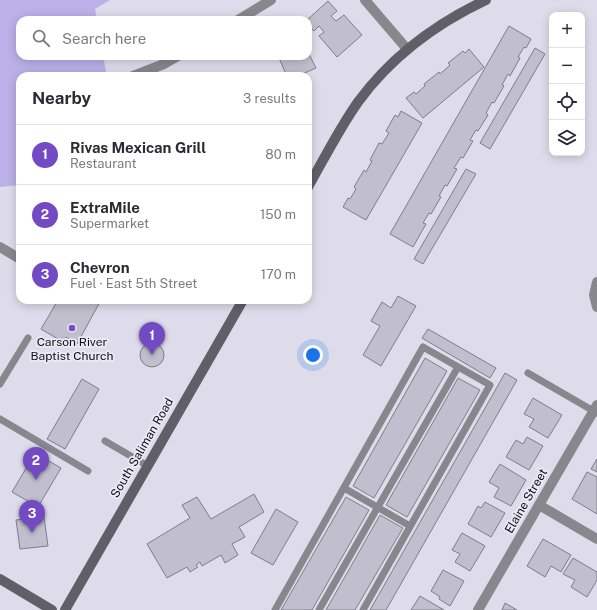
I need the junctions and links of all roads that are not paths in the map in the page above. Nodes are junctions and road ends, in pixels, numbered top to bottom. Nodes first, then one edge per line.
1 (271, 0) edge
2 (364, 0) edge
3 (486, 0) edge
4 (245, 16) edge
5 (407, 49) junction
6 (171, 60) edge
7 (143, 72) edge
8 (312, 180) edge
9 (0, 247) edge
10 (16, 257) edge
11 (597, 282) edge
12 (241, 304) edge
13 (596, 304) edge
14 (28, 338) dead end
15 (458, 367) junction
16 (528, 373) dead end
17 (0, 384) edge
18 (596, 410) edge
19 (0, 419) edge
20 (105, 441) dead end
21 (148, 466) junction
22 (88, 471) dead end
23 (344, 488) junction
24 (539, 505) junction
25 (377, 507) junction
26 (410, 526) junction
27 (597, 539) edge
28 (0, 579) edge
29 (52, 610) edge
30 (64, 610) edge
31 (275, 610) edge
32 (320, 610) edge
33 (363, 610) edge
34 (478, 610) edge

1 - 4 street
2 - 5 street
3 - 5 main road
5 - 8 main road
6 - 7 street
9 - 10 street
11 - 13 street
12 - 21 main road, South Saliman Road
14 - 17 lane
15 - 23 lane
15 - 25 lane
15 - 26 lane
16 - 18 lane
18 - 24 street, Elaine Street
19 - 22 lane
20 - 21 lane
21 - 30 main road, South Saliman Road
23 - 25 lane
23 - 31 lane
24 - 27 street
24 - 34 street, Elaine Street
25 - 26 lane
25 - 32 lane
26 - 33 lane
28 - 29 main road

